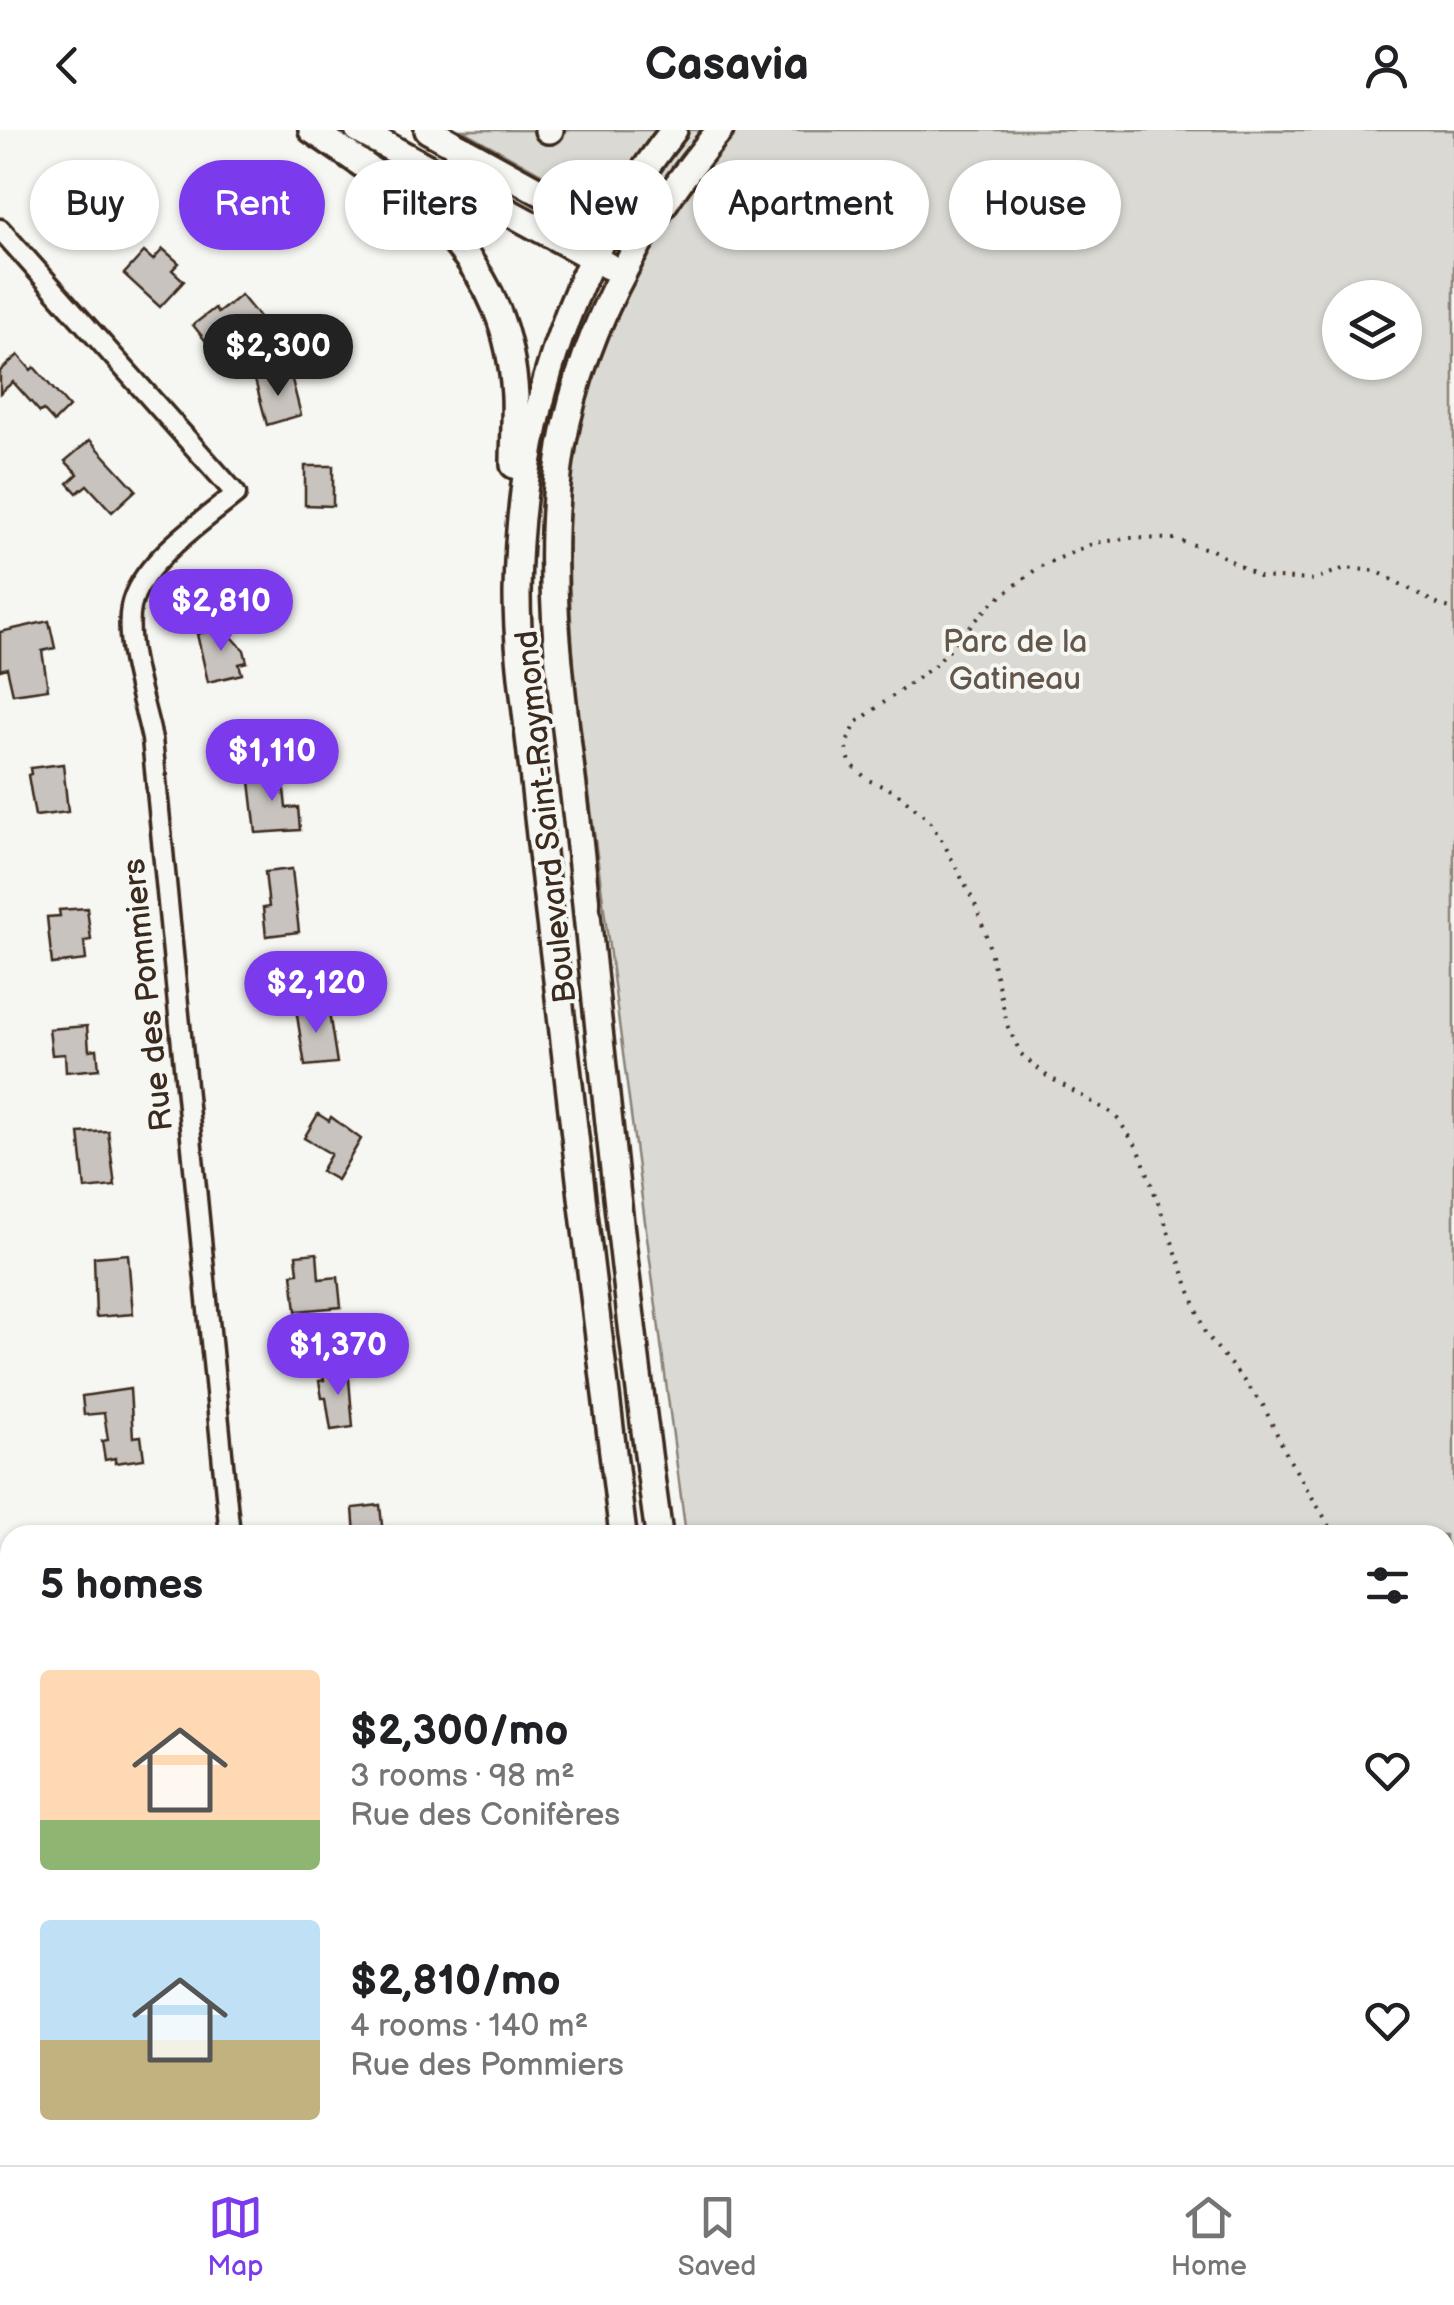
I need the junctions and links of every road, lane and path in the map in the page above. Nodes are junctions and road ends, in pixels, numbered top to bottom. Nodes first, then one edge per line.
1 (312, 130) edge
2 (358, 130) edge
3 (428, 130) edge
4 (674, 130) edge
5 (720, 130) edge
6 (654, 160) edge
7 (533, 188) edge
8 (673, 189) edge
9 (0, 229) edge
10 (597, 250) edge
11 (636, 250) edge
12 (593, 258) junction
13 (624, 273) junction
14 (517, 597) junction
15 (1454, 609) edge
16 (229, 1525) edge
17 (622, 1525) edge
18 (658, 1525) edge
19 (1329, 1525) edge

1 - 14 main road
2 - 12 main road
3 - 7 main road
4 - 6 main road, Boulevard Saint-Raymond
5 - 8 main road, Boulevard Saint-Raymond
9 - 16 street, Rue des Pommiers
10 - 12 main road, Boulevard Saint-Raymond
11 - 13 main road, Boulevard Saint-Raymond
12 - 13 main road
12 - 14 main road, Boulevard Saint-Raymond
13 - 18 main road, Boulevard Saint-Raymond
14 - 17 main road, Boulevard Saint-Raymond
15 - 19 path

